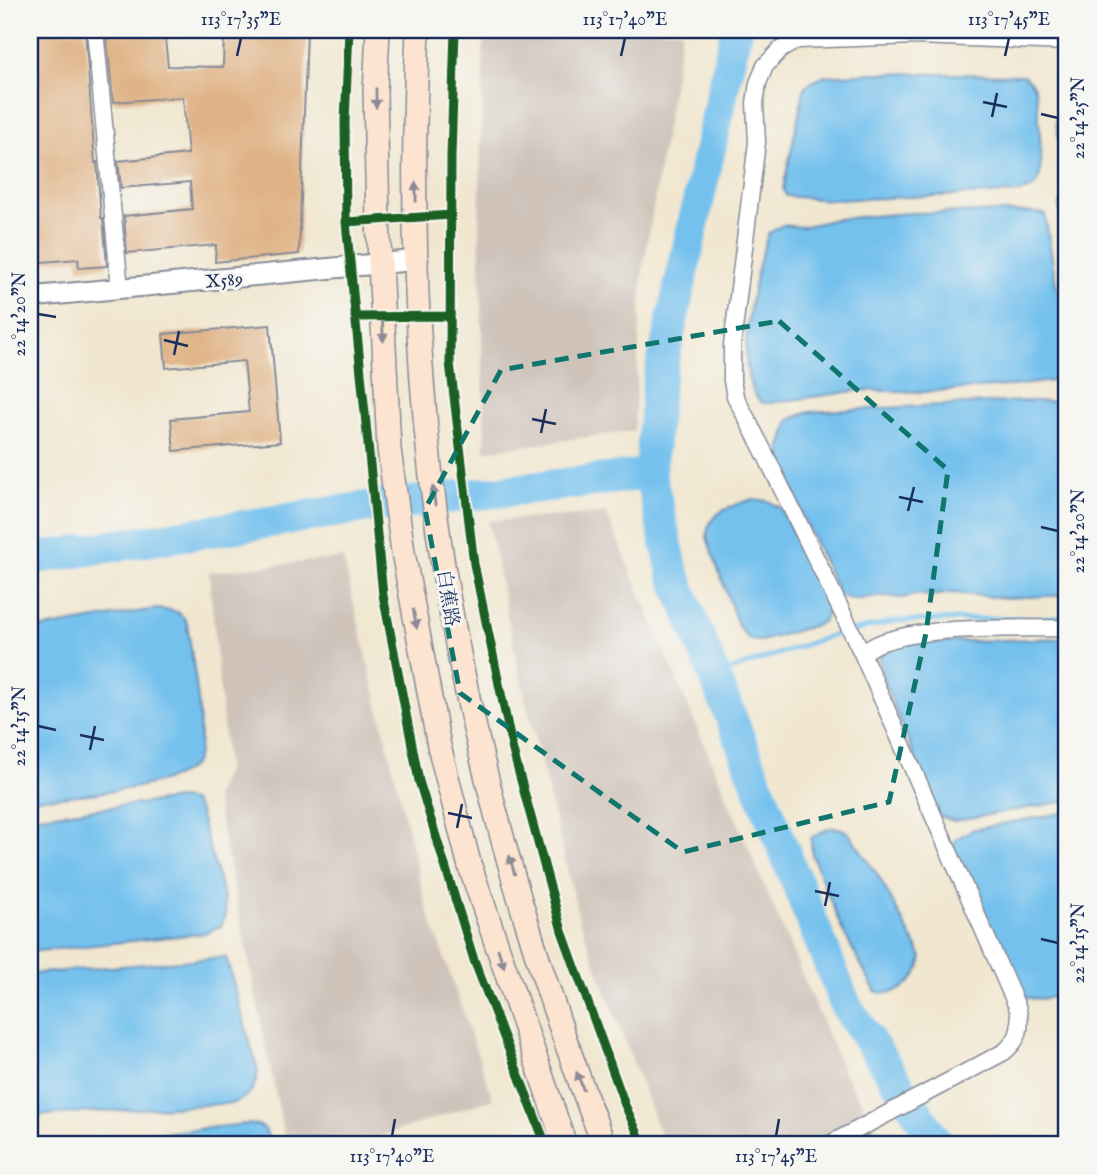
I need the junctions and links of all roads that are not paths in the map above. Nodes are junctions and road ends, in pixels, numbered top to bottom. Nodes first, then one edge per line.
1 (95, 30) edge
2 (378, 30) edge
3 (418, 30) edge
4 (1067, 42) edge
5 (418, 260) junction
6 (380, 264) junction
7 (120, 289) junction
8 (30, 297) edge
9 (1067, 628) edge
10 (859, 647) junction
11 (565, 1145) edge
12 (604, 1145) edge
13 (828, 1145) edge

1 - 7 street
2 -> 6 main road, 白蕉路
5 -> 3 main road, 白蕉路
4 - 10 street
5 - 6 street, X589 / X589
12 -> 5 main road, 白蕉路
6 - 7 street, X589 / X589
6 -> 11 main road, 白蕉路
7 - 8 street, X589 / X589
9 - 10 street
10 - 13 street

